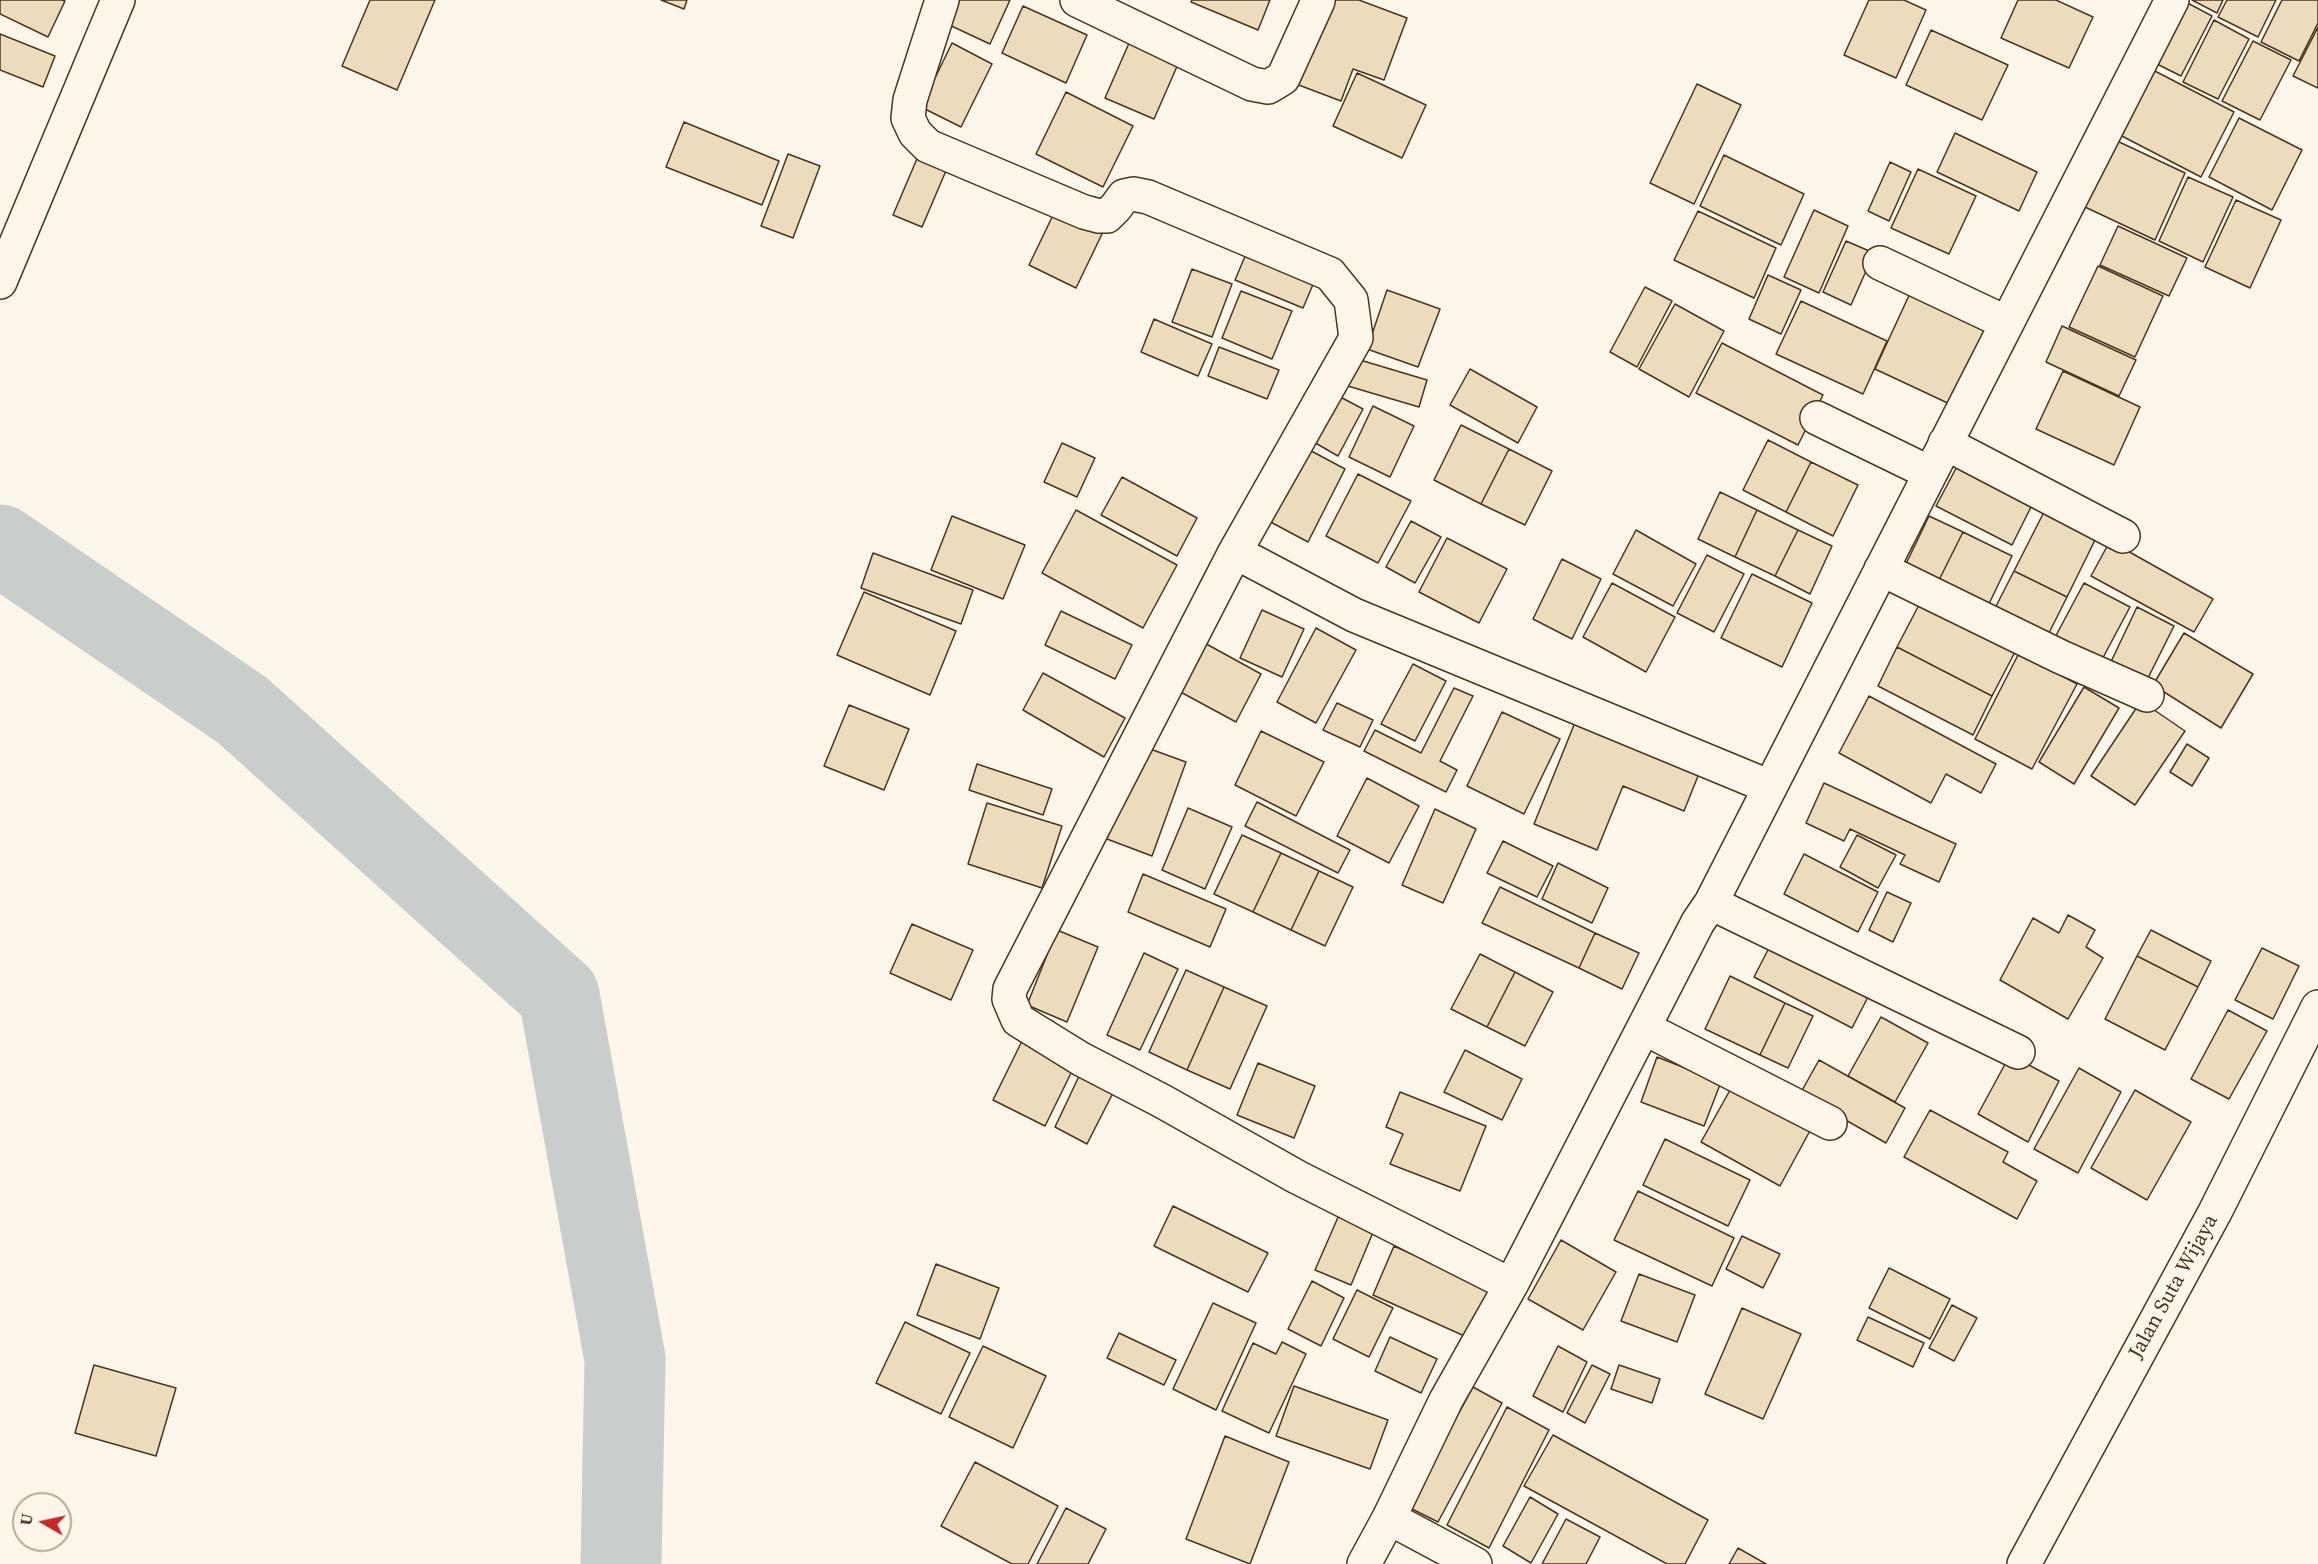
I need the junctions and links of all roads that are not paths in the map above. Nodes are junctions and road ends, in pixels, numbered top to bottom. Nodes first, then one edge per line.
1 (118, 0) edge
2 (942, 0) edge
3 (1077, 0) edge
4 (2172, 0) edge
5 (1318, 1) edge
6 (1880, 263) dead end
7 (0, 282) edge
8 (2007, 323) junction
9 (1817, 418) dead end
10 (1945, 443) junction
11 (1930, 473) junction
12 (2123, 537) dead end
13 (1235, 552) junction
14 (1881, 569) junction
15 (2147, 695) dead end
16 (1770, 787) junction
17 (1711, 903) junction
18 (2318, 1007) edge
19 (1644, 1028) junction
20 (2018, 1052) dead end
21 (1830, 1123) dead end
22 (1511, 1285) junction
23 (1389, 1518) junction
24 (1364, 1564) edge
25 (1475, 1564) edge
26 (2024, 1564) edge

1 - 7 street
2 - 13 street
3 - 5 street
4 - 8 street
6 - 8 street
8 - 10 street
9 - 11 street
10 - 11 street
10 - 12 street
11 - 14 street
13 - 16 street
13 - 22 street
14 - 15 street
14 - 16 street
16 - 17 street
17 - 19 street
17 - 20 street
18 - 26 street, Jalan Suta Wijaya
19 - 21 street
19 - 22 street
22 - 23 street
23 - 24 street
23 - 25 street

